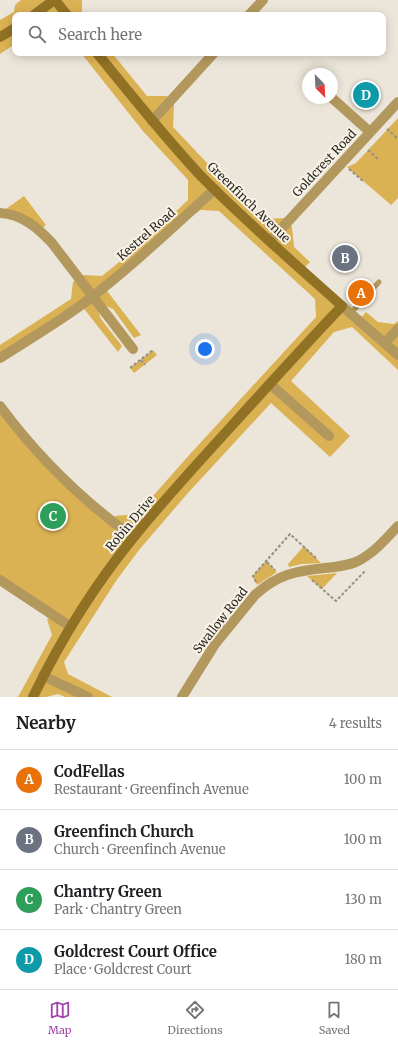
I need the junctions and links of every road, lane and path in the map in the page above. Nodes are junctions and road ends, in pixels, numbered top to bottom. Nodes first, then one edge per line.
1 (54, 0) edge
2 (263, 0) edge
3 (38, 12) edge
4 (64, 12) edge
5 (252, 12) edge
6 (12, 30) edge
7 (0, 37) edge
8 (99, 56) edge
9 (211, 56) edge
10 (398, 102) edge
11 (338, 103) edge
12 (152, 121) junction
13 (387, 129) dead end
14 (370, 132) junction
15 (398, 139) edge
16 (368, 150) dead end
17 (379, 160) dead end
18 (347, 167) dead end
19 (363, 181) dead end
20 (215, 190) junction
21 (0, 213) edge
22 (270, 241) junction
23 (380, 282) dead end
24 (93, 296) junction
25 (342, 306) junction
26 (351, 313) junction
27 (398, 329) edge
28 (385, 343) junction
29 (133, 349) dead end
30 (153, 350) dead end
31 (398, 355) edge
32 (0, 358) edge
33 (141, 360) junction
34 (145, 365) dead end
35 (130, 368) dead end
36 (270, 384) junction
37 (0, 406) edge
38 (329, 436) dead end
39 (398, 526) edge
40 (133, 538) junction
41 (266, 561) junction
42 (321, 563) dead end
43 (368, 567) dead end
44 (278, 572) dead end
45 (307, 576) dead end
46 (0, 580) edge
47 (257, 585) dead end
48 (71, 627) junction
49 (43, 676) junction
50 (33, 697) edge
51 (88, 697) edge
52 (182, 697) edge

1 - 3 street
1 - 4 street
2 - 5 street
6 - 7 street
8 - 12 street, Greenfinch Avenue
9 - 12 street
10 - 14 street, Goldcrest Road
11 - 14 street
12 - 20 street, Greenfinch Avenue
13 - 15 path
14 - 22 street, Goldcrest Road
16 - 17 path
18 - 19 path
20 - 22 street, Greenfinch Avenue
20 - 24 street, Kestrel Road
21 - 24 street
22 - 25 street, Greenfinch Avenue
23 - 26 lane
24 - 29 street
24 - 32 street, Kestrel Road
25 - 26 street, Greenfinch Avenue
25 - 36 street, Robin Drive
26 - 28 street, Greenfinch Avenue
27 - 28 street
28 - 31 street, Greenfinch Avenue
30 - 33 path
33 - 34 path
33 - 35 path
36 - 38 street
36 - 40 street, Robin Drive
37 - 40 street
39 - 52 street, Swallow Road
40 - 48 street, Robin Drive
41 - 42 path
41 - 44 path
41 - 47 path
43 - 45 path
46 - 48 street
48 - 49 street, Robin Drive
49 - 50 street, Robin Drive
49 - 51 street

